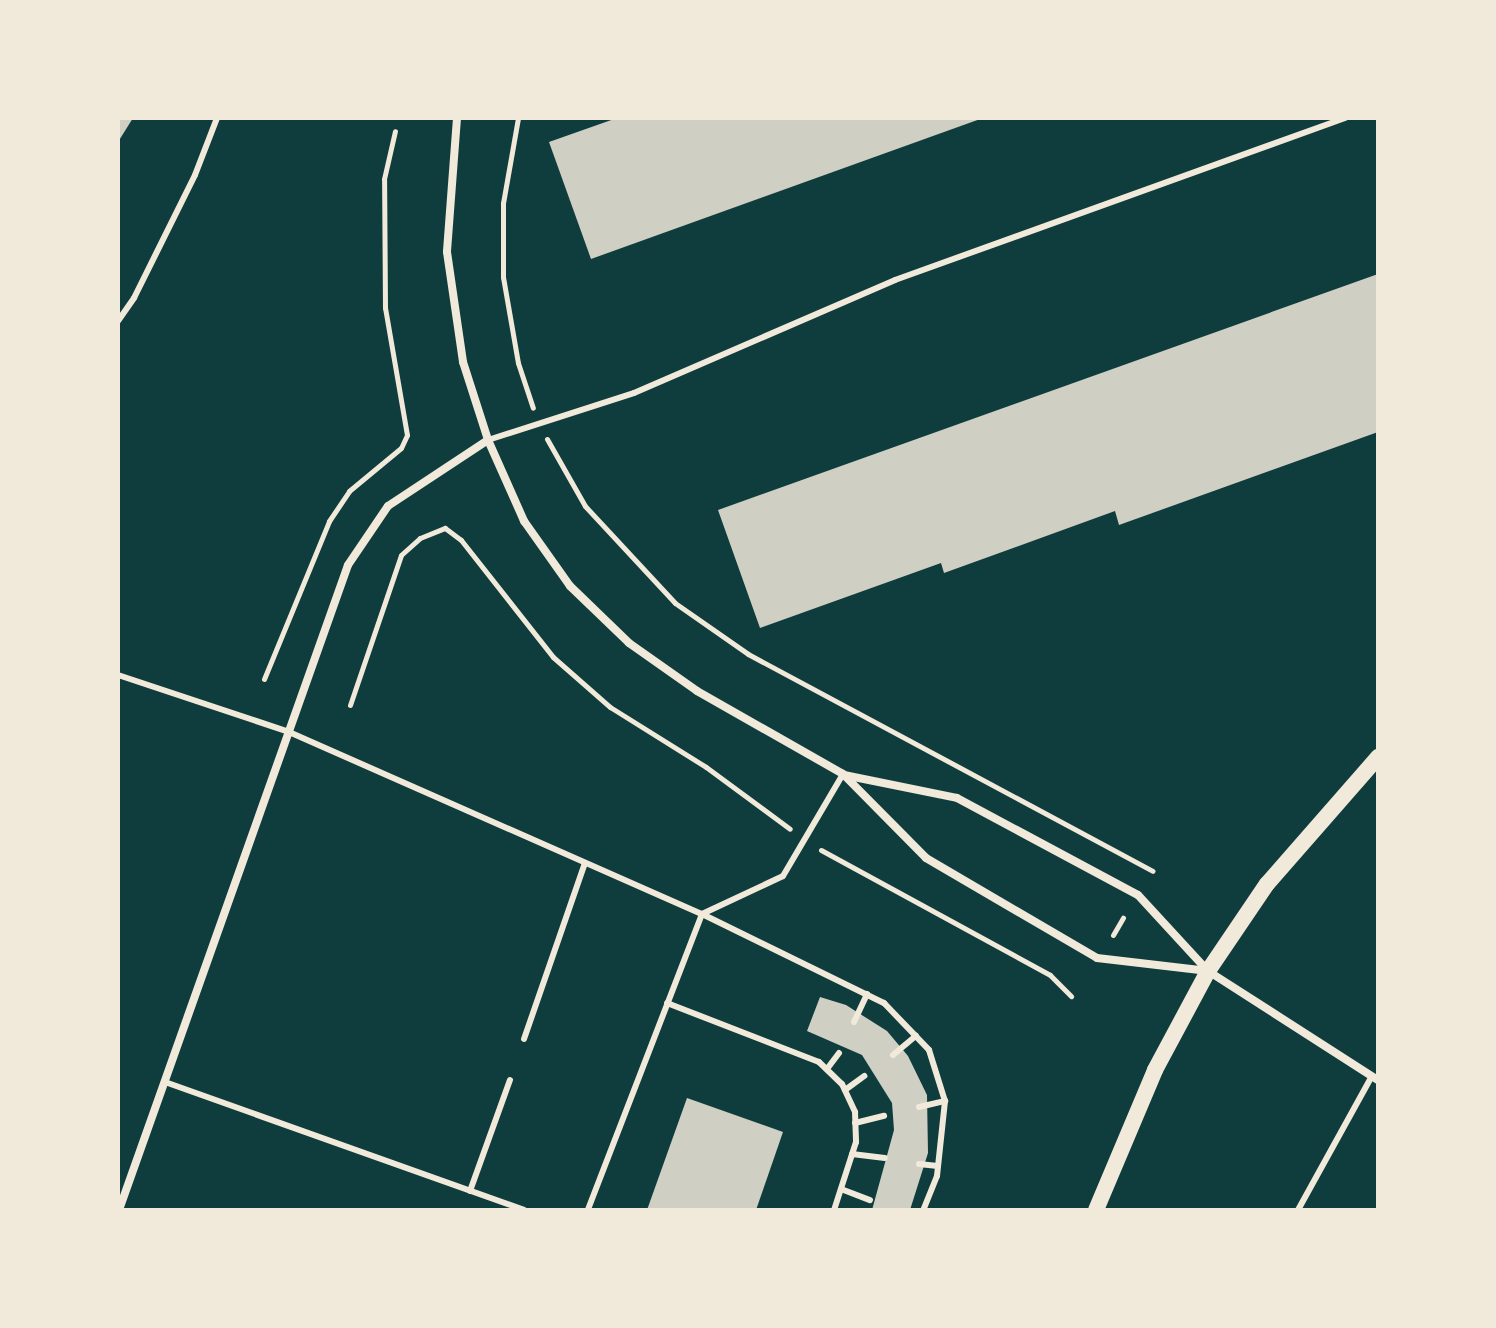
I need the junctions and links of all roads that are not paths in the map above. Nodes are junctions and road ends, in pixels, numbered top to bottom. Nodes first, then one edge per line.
1 (217, 118) edge
2 (456, 118) edge
3 (1346, 118) edge
4 (118, 321) edge
5 (488, 440) junction
6 (118, 675) edge
7 (289, 732) junction
8 (1378, 757) edge
9 (843, 774) junction
10 (585, 863) junction
11 (702, 914) junction
12 (1208, 971) junction
13 (867, 994) junction
14 (667, 1003) junction
15 (854, 1022) dead end
16 (916, 1036) junction
17 (524, 1039) dead end
18 (839, 1053) dead end
19 (893, 1055) dead end
20 (827, 1069) junction
21 (864, 1076) dead end
22 (1375, 1078) edge
23 (510, 1080) dead end
24 (165, 1082) junction
25 (845, 1090) junction
26 (945, 1101) junction
27 (919, 1107) dead end
28 (884, 1116) dead end
29 (855, 1123) junction
30 (852, 1154) junction
31 (885, 1158) dead end
32 (919, 1164) dead end
33 (938, 1166) junction
34 (841, 1189) junction
35 (470, 1191) junction
36 (870, 1200) dead end
37 (119, 1210) edge
38 (524, 1210) edge
39 (588, 1210) edge
40 (834, 1210) edge
41 (923, 1210) edge
42 (1096, 1210) edge
43 (1298, 1210) edge

1 - 4 lane
2 - 5 street
3 - 5 lane
5 - 7 street
5 - 9 street
6 - 7 lane
7 - 10 lane
7 - 24 street
8 - 12 main road
9 - 11 lane
9 - 12 street
9 - 12 street
10 - 11 lane
10 - 17 lane
11 - 13 lane
11 - 14 lane
12 - 22 street
12 - 42 main road
13 - 15 lane
13 - 16 lane
14 - 20 lane
14 - 39 lane
16 - 19 lane
16 - 26 lane
18 - 20 lane
20 - 25 lane
21 - 25 lane
22 - 43 lane
23 - 35 lane
24 - 35 lane
24 - 37 street
25 - 29 lane
26 - 27 lane
26 - 33 lane
28 - 29 lane
29 - 30 lane
30 - 31 lane
30 - 34 lane
32 - 33 lane
33 - 41 lane
34 - 36 lane
34 - 40 lane
35 - 38 lane

